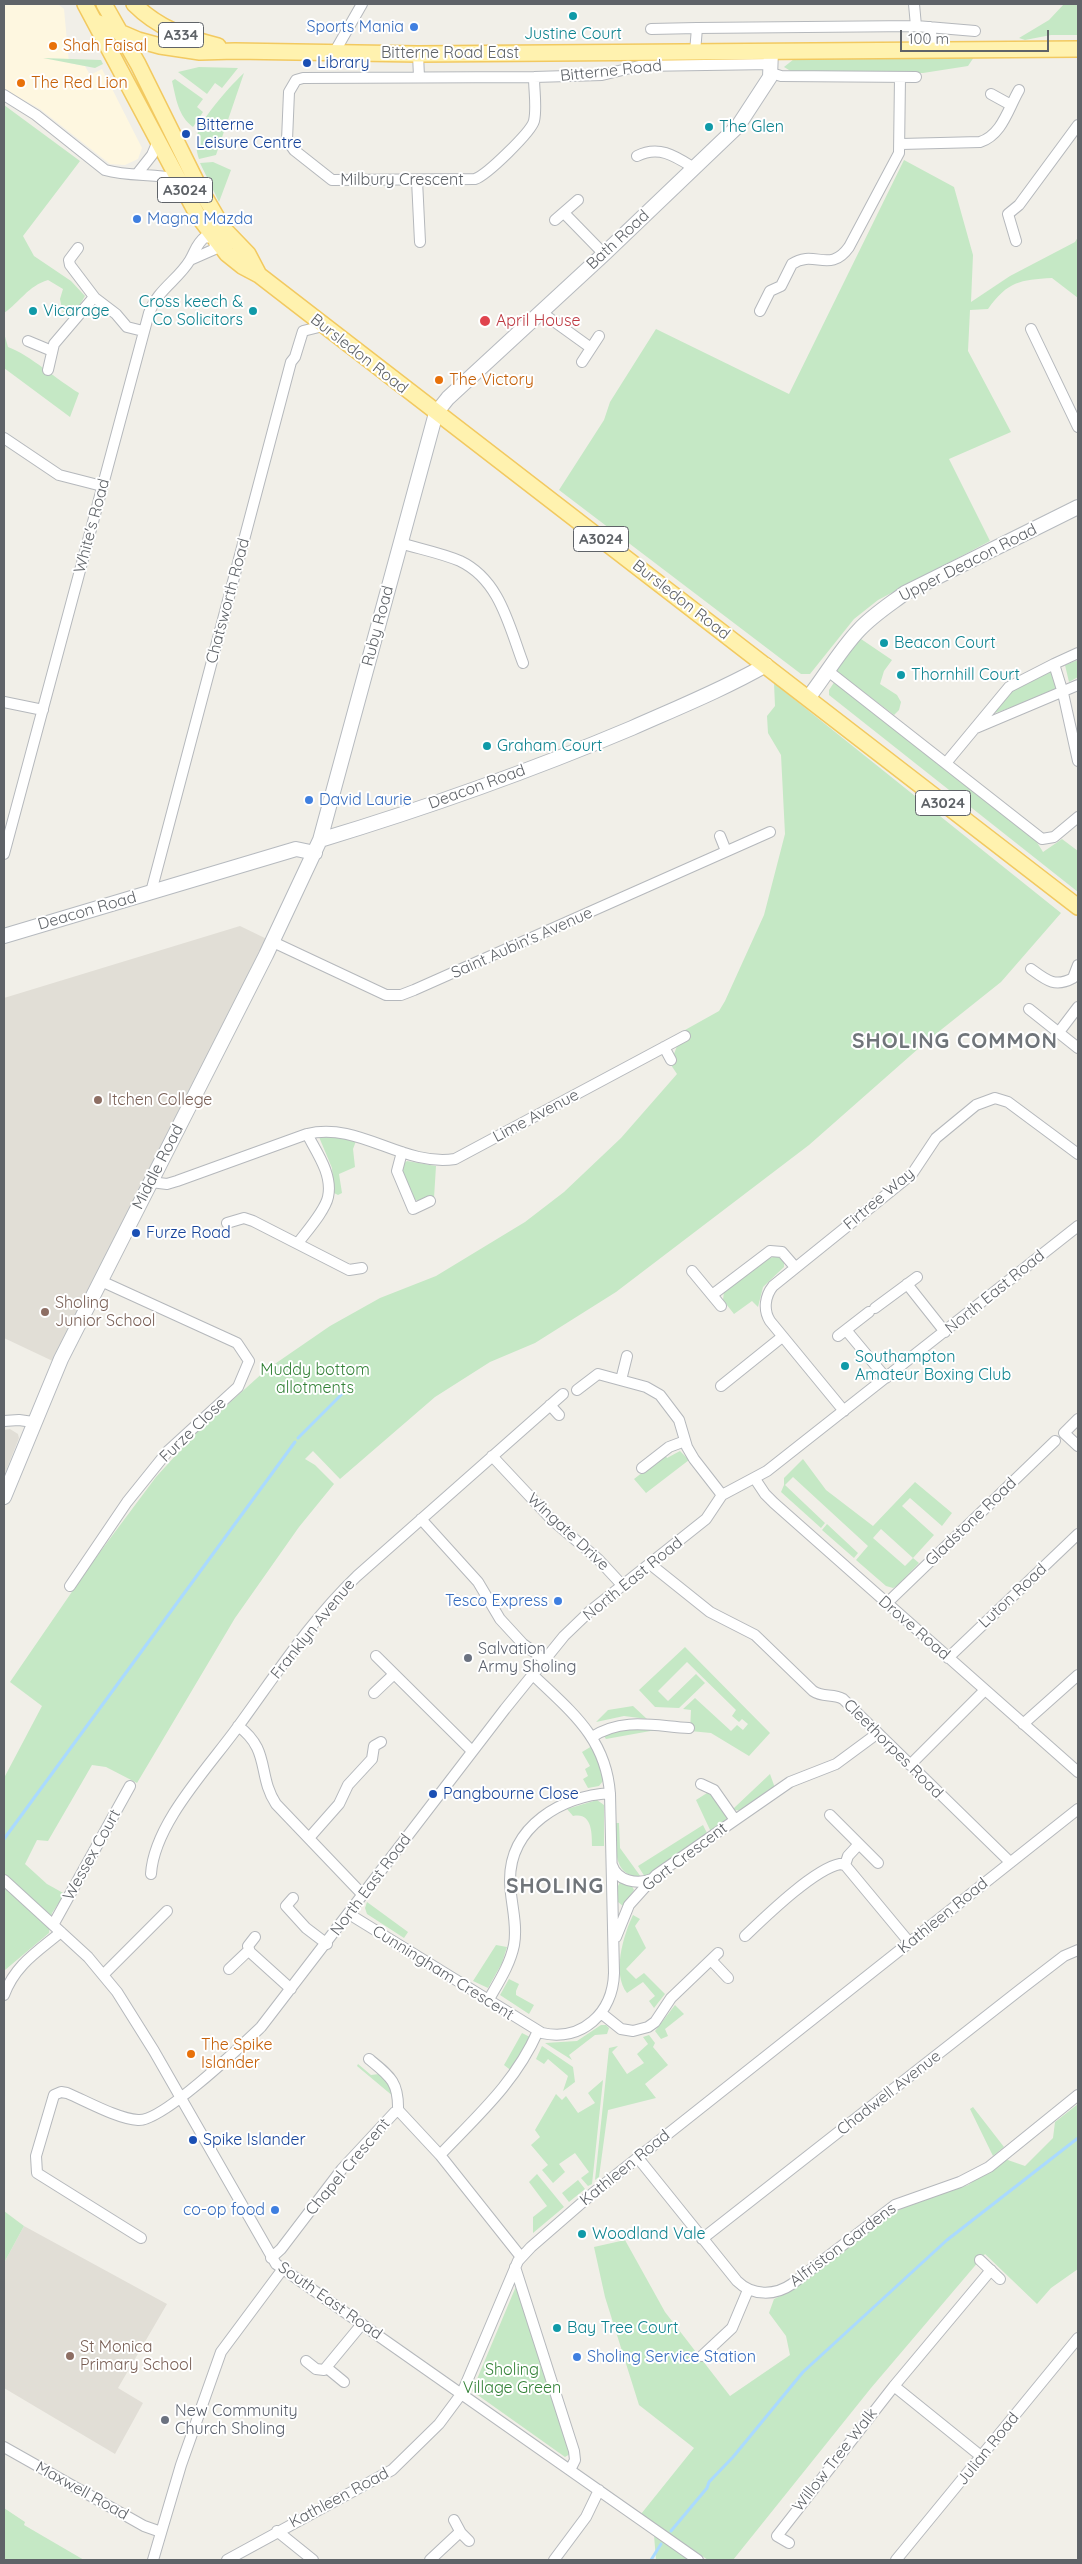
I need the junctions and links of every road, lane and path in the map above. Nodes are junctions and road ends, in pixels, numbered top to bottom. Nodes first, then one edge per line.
1 (85, 4) edge
2 (104, 4) edge
3 (134, 4) edge
4 (362, 4) edge
5 (914, 4) edge
6 (96, 22) junction
7 (916, 26) junction
8 (930, 27) junction
9 (696, 28) junction
10 (651, 29) dead end
11 (975, 31) dead end
12 (121, 33) junction
13 (160, 46) junction
14 (1078, 48) edge
15 (236, 50) junction
16 (934, 50) junction
17 (696, 52) junction
18 (334, 54) junction
19 (418, 54) junction
20 (771, 62) junction
21 (138, 64) junction
22 (419, 77) junction
23 (534, 77) junction
24 (900, 77) junction
25 (916, 77) dead end
26 (303, 78) joint
27 (1019, 90) dead end
28 (991, 94) dead end
29 (4, 95) edge
30 (1011, 105) junction
31 (1078, 125) edge
32 (158, 141) junction
33 (901, 144) junction
34 (637, 156) dead end
35 (694, 168) junction
36 (137, 174) junction
37 (179, 179) junction
38 (417, 180) junction
39 (578, 200) dead end
40 (564, 213) junction
41 (555, 220) dead end
42 (219, 233) junction
43 (1016, 241) dead end
44 (420, 242) dead end
45 (78, 248) dead end
46 (604, 254) junction
47 (190, 260) junction
48 (94, 297) junction
49 (541, 312) junction
50 (760, 312) dead end
51 (323, 326) junction
52 (1030, 329) dead end
53 (144, 331) junction
54 (600, 336) dead end
55 (28, 341) dead end
56 (591, 348) junction
57 (52, 351) junction
58 (582, 362) dead end
59 (48, 370) dead end
60 (436, 413) junction
61 (1078, 427) edge
62 (4, 438) edge
63 (102, 486) junction
64 (1078, 507) edge
65 (400, 543) junction
66 (1078, 653) edge
67 (523, 664) dead end
68 (1054, 664) junction
69 (766, 665) junction
70 (828, 671) junction
71 (1078, 685) edge
72 (1063, 693) junction
73 (808, 698) junction
74 (4, 702) edge
75 (43, 710) junction
76 (974, 729) junction
77 (1078, 761) edge
78 (946, 763) junction
79 (1078, 817) edge
80 (770, 832) dead end
81 (720, 836) dead end
82 (318, 846) junction
83 (726, 851) junction
84 (4, 854) edge
85 (151, 892) junction
86 (1078, 907) edge
87 (4, 936) edge
88 (273, 942) junction
89 (1078, 965) edge
90 (1031, 969) dead end
91 (1078, 1007) edge
92 (1029, 1009) dead end
93 (1059, 1032) junction
94 (685, 1036) dead end
95 (664, 1047) junction
96 (1078, 1048) edge
97 (671, 1060) dead end
98 (307, 1134) junction
99 (402, 1152) junction
100 (1078, 1154) edge
101 (150, 1182) junction
102 (430, 1201) dead end
103 (227, 1223) dead end
104 (1078, 1226) edge
105 (298, 1244) junction
106 (795, 1267) junction
107 (362, 1268) dead end
108 (692, 1272) dead end
109 (917, 1277) dead end
110 (101, 1281) junction
111 (907, 1284) junction
112 (712, 1295) junction
113 (721, 1306) dead end
114 (945, 1332) junction
115 (782, 1337) junction
116 (627, 1356) dead end
117 (886, 1378) junction
118 (621, 1380) junction
119 (721, 1386) dead end
120 (576, 1390) dead end
121 (563, 1394) dead end
122 (550, 1405) junction
123 (844, 1411) junction
124 (558, 1415) dead end
125 (1078, 1419) edge
126 (4, 1421) edge
127 (33, 1422) junction
128 (685, 1441) junction
129 (1055, 1441) dead end
130 (1078, 1446) edge
131 (492, 1456) junction
132 (642, 1468) dead end
133 (755, 1479) junction
134 (722, 1495) junction
135 (4, 1497) edge
136 (421, 1519) junction
137 (1078, 1534) edge
138 (650, 1564) junction
139 (70, 1586) dead end
140 (623, 1586) junction
141 (886, 1604) junction
142 (376, 1656) dead end
143 (948, 1658) junction
144 (544, 1659) junction
145 (394, 1674) junction
146 (532, 1674) junction
147 (1078, 1674) edge
148 (985, 1690) junction
149 (374, 1693) dead end
150 (1023, 1724) junction
151 (238, 1726) junction
152 (689, 1728) dead end
153 (878, 1733) junction
154 (592, 1737) junction
155 (373, 1743) dead end
156 (472, 1751) junction
157 (910, 1766) junction
158 (1078, 1772) edge
159 (701, 1784) dead end
160 (130, 1786) dead end
161 (610, 1793) junction
162 (1078, 1809) edge
163 (285, 1813) junction
164 (830, 1814) dead end
165 (735, 1820) junction
166 (277, 1822) dead end
167 (309, 1838) junction
168 (859, 1844) junction
169 (1010, 1862) junction
170 (878, 1863) dead end
171 (611, 1864) junction
172 (844, 1865) junction
173 (151, 1874) dead end
174 (653, 1878) junction
175 (4, 1880) edge
176 (363, 1895) junction
177 (293, 1898) dead end
178 (166, 1911) dead end
179 (349, 1914) junction
180 (57, 1928) junction
181 (745, 1936) dead end
182 (255, 1937) dead end
183 (909, 1942) junction
184 (327, 1944) junction
185 (249, 1950) junction
186 (614, 1950) junction
187 (1078, 1950) edge
188 (229, 1969) dead end
189 (104, 1974) junction
190 (728, 1978) dead end
191 (291, 1989) junction
192 (4, 1995) edge
193 (488, 2001) junction
194 (602, 2013) junction
195 (538, 2031) junction
196 (369, 2059) dead end
197 (1078, 2095) edge
198 (180, 2097) junction
199 (398, 2111) junction
200 (440, 2155) junction
201 (638, 2158) junction
202 (141, 2238) dead end
203 (702, 2239) junction
204 (521, 2257) junction
205 (271, 2258) junction
206 (980, 2260) dead end
207 (515, 2267) junction
208 (282, 2270) junction
209 (991, 2270) junction
210 (1000, 2278) dead end
211 (748, 2290) junction
212 (362, 2324) junction
213 (1078, 2338) edge
214 (702, 2356) dead end
215 (306, 2361) dead end
216 (327, 2368) junction
217 (344, 2382) dead end
218 (894, 2386) junction
219 (462, 2393) junction
220 (4, 2447) edge
221 (982, 2457) junction
222 (570, 2470) junction
223 (600, 2490) junction
224 (454, 2520) dead end
225 (277, 2531) junction
226 (161, 2532) junction
227 (460, 2532) junction
228 (469, 2540) dead end
229 (789, 2544) dead end
230 (153, 2560) edge
231 (228, 2560) edge
232 (313, 2560) edge
233 (430, 2560) edge
234 (554, 2560) edge
235 (698, 2560) edge
236 (896, 2560) edge

1 - 6 main road, A3024
2 - 12 main road, A3024
3 - 15 main road, Bitterne Road East / A334
4 - 18 street
5 - 7 street
6 - 12 main road, Bitterne Road East / A334
6 - 32 main road, A3024
7 - 8 street
7 - 9 street
8 - 11 street
8 - 16 street
9 - 10 street
9 - 17 street
12 - 13 main road, Bitterne Road East / A334
12 - 21 main road, A3024
13 - 15 main road, Bitterne Road East / A334
13 - 21 main road, A334
14 - 16 main road, Bitterne Road East / A334
15 - 18 main road, Bitterne Road East / A334
16 - 20 main road, Bitterne Road East / A334
17 - 19 main road, Bitterne Road East / A334
17 - 20 main road, Bitterne Road East / A334
18 - 19 main road, Bitterne Road East / A334
19 - 22 street
20 - 23 street, Bitterne Road
20 - 24 street, Bitterne Road
20 - 35 street, Bath Road
21 - 42 main road, A3024
22 - 23 street, Bitterne Road
22 - 26 street, Bitterne Road
23 - 38 street, Milbury Crescent
24 - 25 street, Bitterne Road
24 - 33 street
26 - 38 street, Milbury Crescent
27 - 30 street
28 - 30 street
29 - 36 street
30 - 33 street
31 - 43 street
32 - 36 street
32 - 37 main road, A3024
33 - 50 street
34 - 35 street
35 - 46 street, Bath Road
36 - 37 street
37 - 42 main road, A3024
38 - 44 street
39 - 40 street
40 - 41 street
40 - 46 street
42 - 47 street, White's Road
42 - 47 street
42 - 51 main road, Bursledon Road / A3024
45 - 48 street
46 - 49 street, Bath Road
47 - 53 street, White's Road
48 - 53 street
48 - 57 street
49 - 56 street
49 - 60 street, Bath Road
51 - 60 main road, Bursledon Road / A3024
51 - 85 street, Chatsworth Road
52 - 61 street
53 - 63 street, White's Road
54 - 56 street
55 - 57 street
56 - 58 street
57 - 59 street
60 - 65 street, Ruby Road
60 - 69 main road, Bursledon Road / A3024
62 - 63 street
63 - 75 street, White's Road
64 - 70 street, Upper Deacon Road
65 - 67 street
65 - 82 street, Ruby Road
66 - 68 street
68 - 72 street
68 - 76 street
69 - 73 main road, Bursledon Road / A3024
69 - 82 street, Deacon Road
70 - 73 street, Upper Deacon Road
70 - 78 street
71 - 72 street
72 - 76 street
72 - 77 street
73 - 86 main road, Bursledon Road / A3024
74 - 75 street
75 - 84 street, White's Road
76 - 78 street
78 - 79 street
80 - 83 street, Saint Aubin's Avenue
81 - 83 street
82 - 85 street, Deacon Road
82 - 88 street, Middle Road
83 - 88 street, Saint Aubin's Avenue
85 - 87 street, Deacon Road
88 - 101 street, Middle Road
89 - 90 street
91 - 93 street
92 - 93 street
93 - 96 street
94 - 95 street, Lime Avenue
95 - 97 street
95 - 99 street, Lime Avenue
98 - 99 street, Lime Avenue
98 - 101 street, Lime Avenue
98 - 105 street
99 - 102 street
100 - 106 street, Firtree Way
101 - 110 street, Middle Road
103 - 105 street
104 - 114 street, North East Road
105 - 107 street
106 - 112 street
106 - 115 street, Firtree Way
108 - 112 street
109 - 111 street
110 - 127 street, Middle Road
110 - 139 street, Furze Close
111 - 114 street
111 - 117 street
112 - 113 street
114 - 117 street, North East Road
115 - 119 street
115 - 123 street, Firtree Way
116 - 118 street
117 - 123 street, North East Road
118 - 120 street
118 - 128 street
121 - 122 street, Franklyn Avenue
122 - 124 street
122 - 131 street, Franklyn Avenue
123 - 133 street, North East Road
125 - 130 street
126 - 127 street
127 - 135 street, Middle Road
128 - 132 street
128 - 134 street
129 - 141 street, Gladstone Road
131 - 136 street, Franklyn Avenue
131 - 140 street, Wingate Drive
133 - 134 street, North East Road
133 - 141 street, Drove Road
134 - 138 street, North East Road
136 - 144 street
136 - 151 street, Franklyn Avenue
137 - 143 street, Luton Road
138 - 140 street, North East Road
138 - 153 street, Cleethorpes Road
140 - 144 street, North East Road
141 - 143 street, Drove Road
142 - 145 street
143 - 148 street, Drove Road
144 - 146 street, North East Road
145 - 149 street
145 - 156 street
146 - 154 street, Cunningham Crescent
146 - 156 street, North East Road
147 - 150 street
148 - 150 street, Drove Road
148 - 157 street
150 - 158 street, Drove Road
151 - 163 street
151 - 173 street, Franklyn Avenue
152 - 154 street
153 - 157 street, Cleethorpes Road
153 - 165 street, Gort Crescent
154 - 161 street, Cunningham Crescent
155 - 167 street
156 - 176 street, North East Road
157 - 169 street, Cleethorpes Road
159 - 165 street, Gort Crescent
160 - 180 street, Wessex Court
161 - 171 street, Cunningham Crescent
161 - 193 street
162 - 169 street, Kathleen Road
163 - 166 street
163 - 167 street
164 - 168 street
165 - 174 street, Gort Crescent
167 - 176 street
168 - 170 street
168 - 172 street
169 - 183 street, Kathleen Road
171 - 174 street
171 - 186 street, Cunningham Crescent
172 - 181 street
172 - 183 street
174 - 186 street, Gort Crescent
175 - 180 street, South East Road
176 - 179 street, North East Road
177 - 184 street
178 - 189 street
179 - 184 street, North East Road
179 - 193 street, Cunningham Crescent
180 - 189 street, South East Road
180 - 192 street
182 - 185 street
183 - 201 street, Kathleen Road
184 - 191 street, North East Road
185 - 188 street
185 - 191 street
186 - 194 street, Cunningham Crescent
187 - 203 street, Chadwell Avenue
189 - 198 street, South East Road
190 - 194 street
191 - 198 street, North East Road
193 - 195 street, Cunningham Crescent
194 - 195 street, Cunningham Crescent
195 - 200 street
196 - 199 street
197 - 211 street, Alfriston Gardens
198 - 202 street, North East Road
198 - 205 street, South East Road
199 - 200 street, Chapel Crescent
199 - 205 street, Chapel Crescent
200 - 204 street, Chapel Crescent
201 - 203 street
201 - 204 street, Kathleen Road
203 - 211 street
204 - 207 street, Kathleen Road
205 - 208 street, South East Road
206 - 209 street
207 - 219 street, Kathleen Road
207 - 222 street
208 - 212 street, South East Road
208 - 226 street
209 - 210 street
209 - 218 street, Willow Tree Walk
211 - 214 street
212 - 216 street
212 - 219 street, South East Road
213 - 221 street, Julian Road
215 - 216 street
216 - 217 street
218 - 221 street
218 - 229 street, Willow Tree Walk
219 - 222 street, South East Road
219 - 225 street, Kathleen Road
220 - 226 street, Maxwell Road
221 - 236 street, Julian Road
222 - 223 street, South East Road
223 - 234 street
223 - 235 street, South East Road
224 - 227 street
225 - 231 street, Kathleen Road
225 - 232 street
226 - 230 street
227 - 228 street
227 - 233 street

